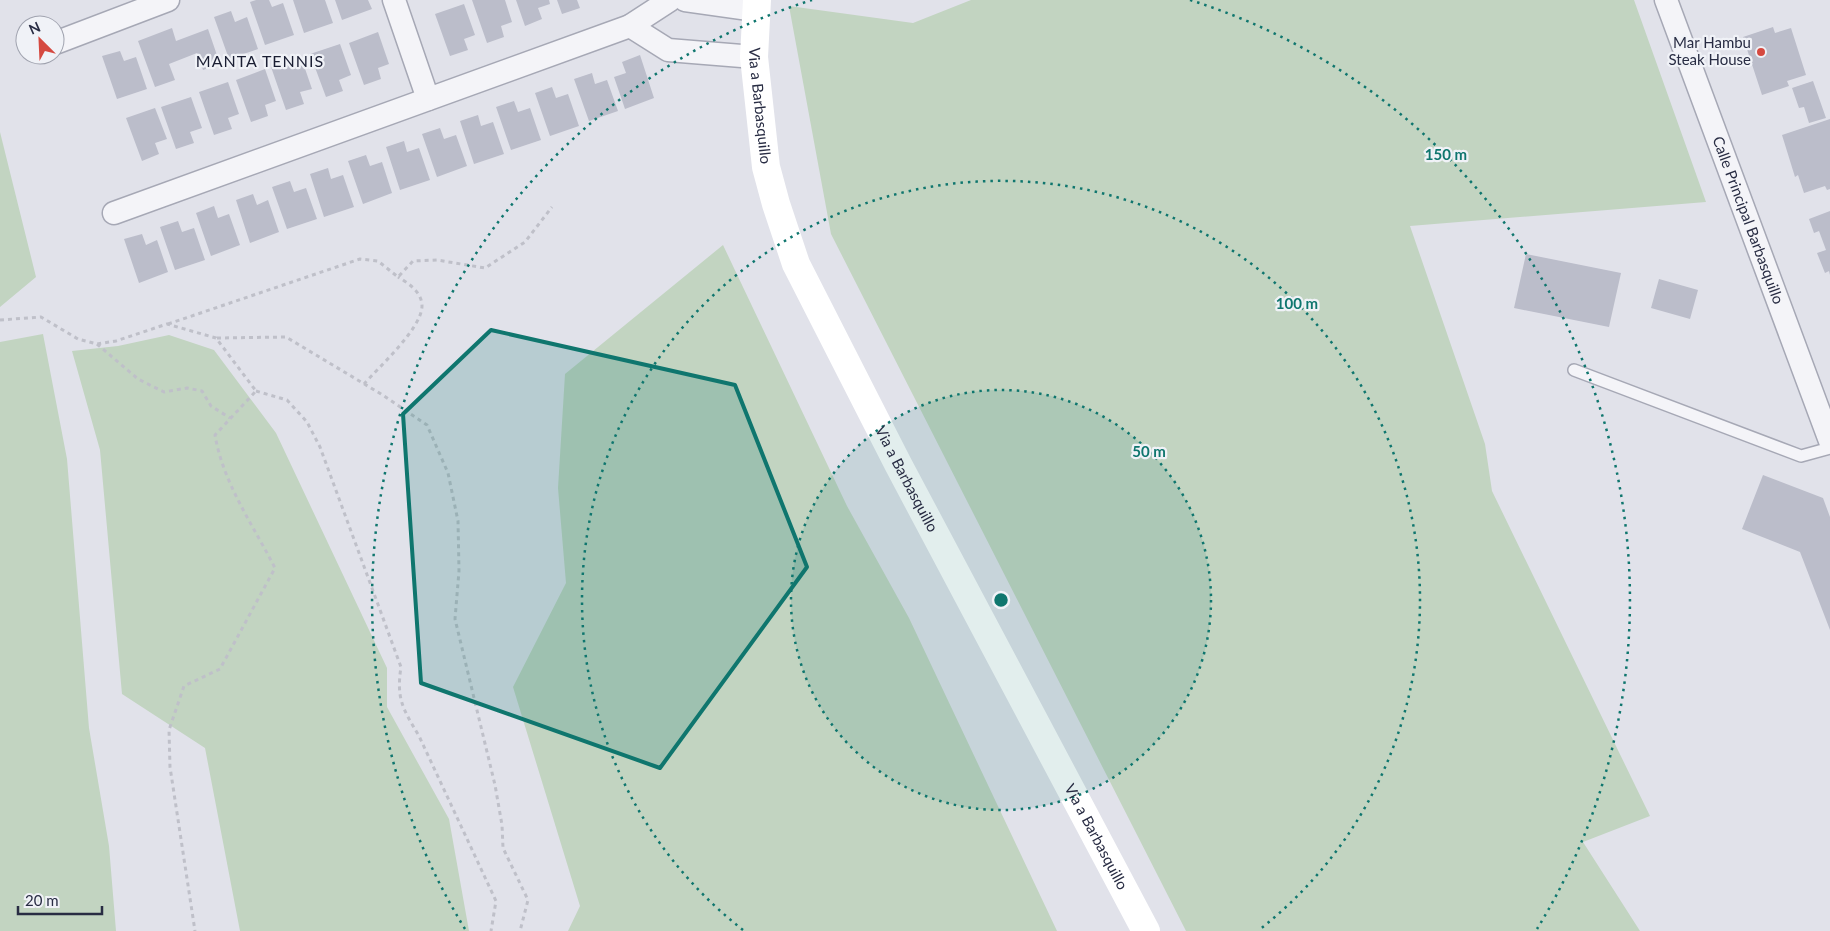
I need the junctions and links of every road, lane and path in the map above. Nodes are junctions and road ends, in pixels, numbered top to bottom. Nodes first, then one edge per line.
1 (168, 0) edge
2 (394, 0) edge
3 (670, 0) edge
4 (685, 0) edge
5 (1666, 0) edge
6 (757, 5) edge
7 (630, 26) junction
8 (65, 38) edge
9 (754, 57) junction
10 (428, 99) junction
11 (552, 207) dead end
12 (114, 213) dead end
13 (398, 277) junction
14 (0, 320) edge
15 (167, 324) junction
16 (216, 338) junction
17 (97, 344) junction
18 (1574, 370) dead end
19 (364, 384) junction
20 (256, 391) junction
21 (230, 418) junction
22 (1830, 441) edge
23 (1830, 448) edge
24 (195, 931) edge
25 (491, 931) edge
26 (520, 931) edge
27 (1146, 931) edge

1 - 8 street
2 - 10 street
3 - 7 street
4 - 6 street
5 - 22 street, Calle Principal Barbasquillo
6 - 9 main road, Via a Barbasquillo
7 - 9 street
7 - 10 street
9 - 27 main road, Via a Barbasquillo
10 - 12 street
11 - 13 path
13 - 15 path
13 - 19 path
14 - 17 path
15 - 16 path
15 - 17 path
16 - 19 path
16 - 20 path
17 - 21 path
18 - 23 lane
19 - 26 path
20 - 21 path
20 - 25 path
21 - 24 path

